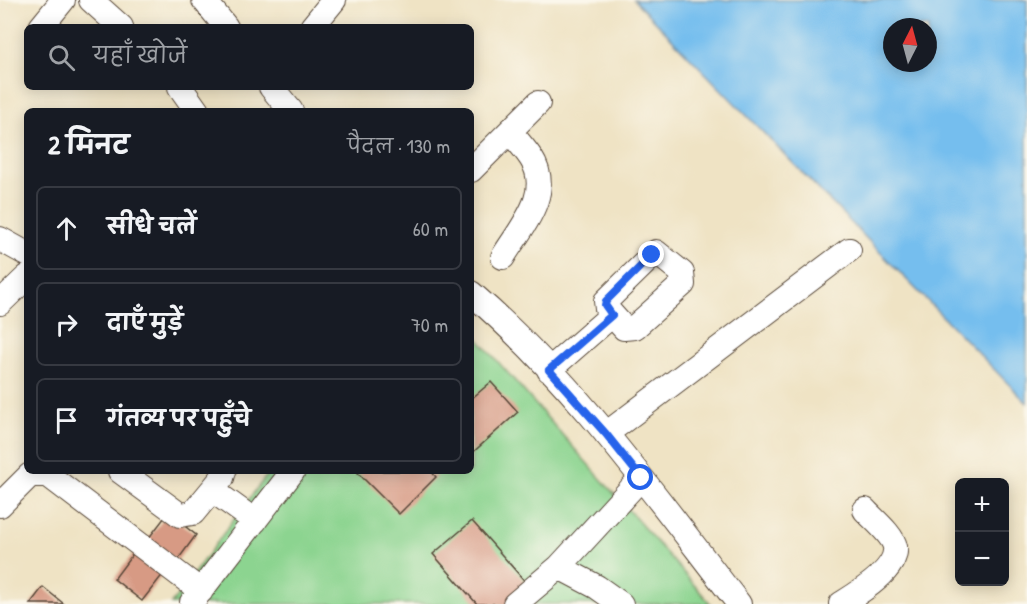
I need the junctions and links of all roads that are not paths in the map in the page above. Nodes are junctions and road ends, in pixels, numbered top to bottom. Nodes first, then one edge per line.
1 (63, 0) edge
2 (91, 0) edge
3 (204, 0) edge
4 (334, 0) edge
5 (43, 24) edge
6 (118, 24) edge
7 (224, 24) edge
8 (314, 24) edge
9 (182, 90) edge
10 (274, 90) edge
11 (538, 103) dead end
12 (195, 108) edge
13 (288, 108) edge
14 (510, 132) junction
15 (474, 167) edge
16 (0, 239) edge
17 (849, 250) dead end
18 (24, 252) edge
19 (503, 257) dead end
20 (24, 280) edge
21 (474, 296) edge
22 (0, 303) edge
23 (612, 315) dead end
24 (549, 370) junction
25 (606, 434) junction
26 (124, 474) edge
27 (290, 474) edge
28 (641, 478) junction
29 (218, 480) edge
30 (0, 505) edge
31 (865, 510) dead end
32 (255, 520) junction
33 (559, 567) junction
34 (195, 598) edge
35 (515, 604) edge
36 (621, 604) edge
37 (739, 604) edge
38 (841, 604) edge

1 - 5 street
2 - 6 street
3 - 7 street
4 - 8 street
9 - 12 street
10 - 13 street
11 - 14 street
14 - 15 street
14 - 19 street
16 - 18 street
17 - 25 street
20 - 22 street
21 - 24 street
23 - 24 street
24 - 25 street
25 - 28 street
26 - 29 street
27 - 32 street
28 - 33 street
28 - 37 street
29 - 32 street
30 - 34 street
31 - 38 street
32 - 34 street
33 - 35 street
33 - 36 street

